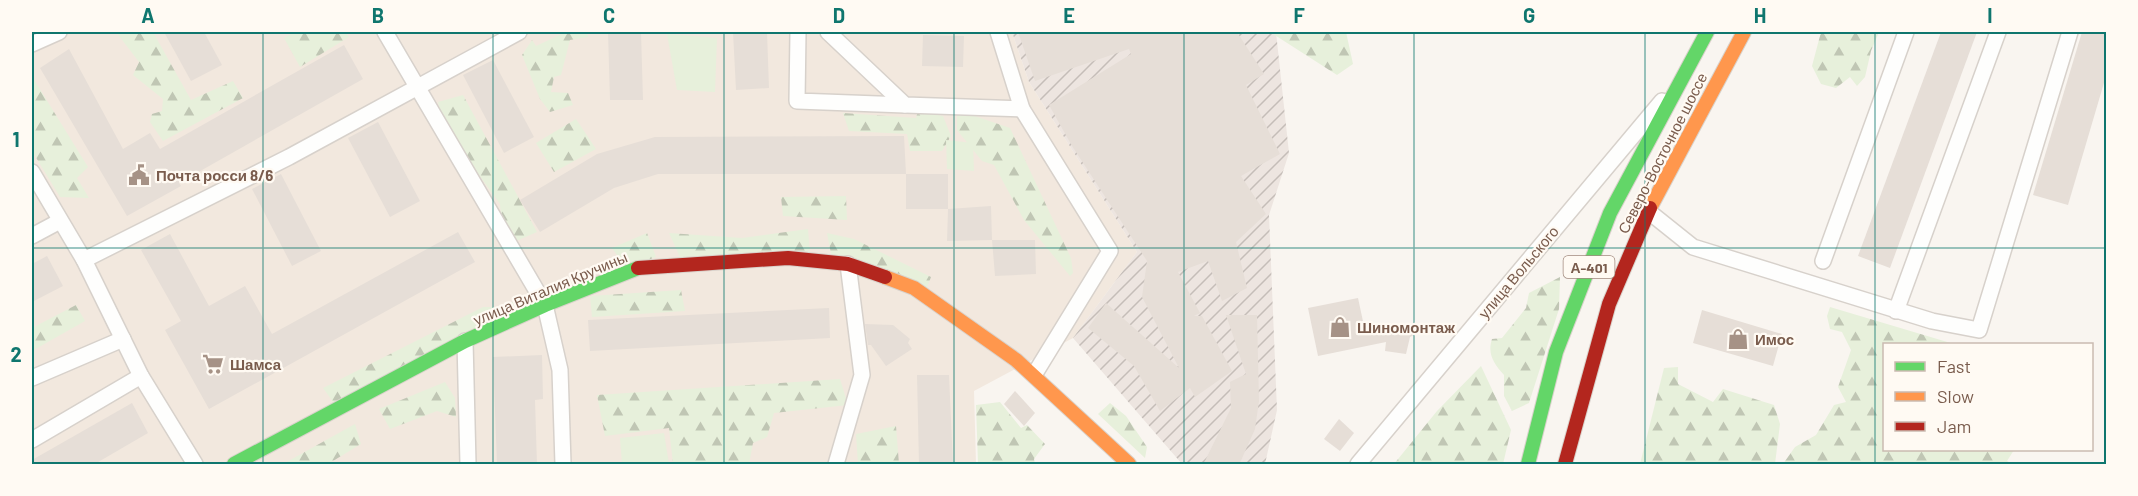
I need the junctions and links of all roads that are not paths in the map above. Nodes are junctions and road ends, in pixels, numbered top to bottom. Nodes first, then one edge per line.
1 (59, 32) edge
2 (385, 32) edge
3 (519, 32) edge
4 (798, 32) edge
5 (828, 32) edge
6 (998, 32) edge
7 (1707, 32) edge
8 (1744, 32) edge
9 (1906, 32) edge
10 (1998, 32) edge
11 (2070, 32) edge
12 (32, 44) edge
13 (1680, 80) junction
14 (416, 88) junction
15 (905, 105) junction
16 (1022, 109) junction
17 (32, 172) edge
18 (1648, 211) junction
19 (60, 221) junction
20 (32, 236) edge
21 (84, 260) junction
22 (1823, 261) dead end
23 (848, 264) junction
24 (545, 305) junction
25 (1896, 310) junction
26 (123, 339) junction
27 (465, 341) junction
28 (1034, 375) junction
29 (141, 376) junction
30 (32, 378) edge
31 (32, 440) edge
32 (195, 465) edge
33 (234, 465) edge
34 (468, 465) edge
35 (563, 465) edge
36 (836, 465) edge
37 (1129, 465) edge
38 (1358, 465) edge
39 (1528, 465) edge
40 (1565, 465) edge

1 - 12 street
2 - 14 street
3 - 14 street
4 - 15 street
5 - 15 street
6 - 16 street
7 - 13 street, Северо-Восточное шоссе / А-401
8 - 18 street, Северо-Восточное шоссе / А-401
9 - 22 street
10 - 25 street
11 - 25 street
13 - 38 street, улица Вольского
13 - 39 street, Северо-Восточное шоссе / А-401
14 - 21 street
14 - 24 street
15 - 16 street
16 - 28 street
17 - 19 street
18 - 25 street
18 - 40 street, Северо-Восточное шоссе / А-401
19 - 20 street
19 - 21 street
21 - 26 street
23 - 24 street, улица Виталия Кручины
23 - 28 street, улица Виталия Кручины
23 - 36 street
24 - 27 street, улица Виталия Кручины
24 - 35 street
26 - 29 street
26 - 30 street
27 - 33 street, улица Виталия Кручины
27 - 34 street
28 - 37 street, улица Виталия Кручины
29 - 31 street
29 - 32 street

